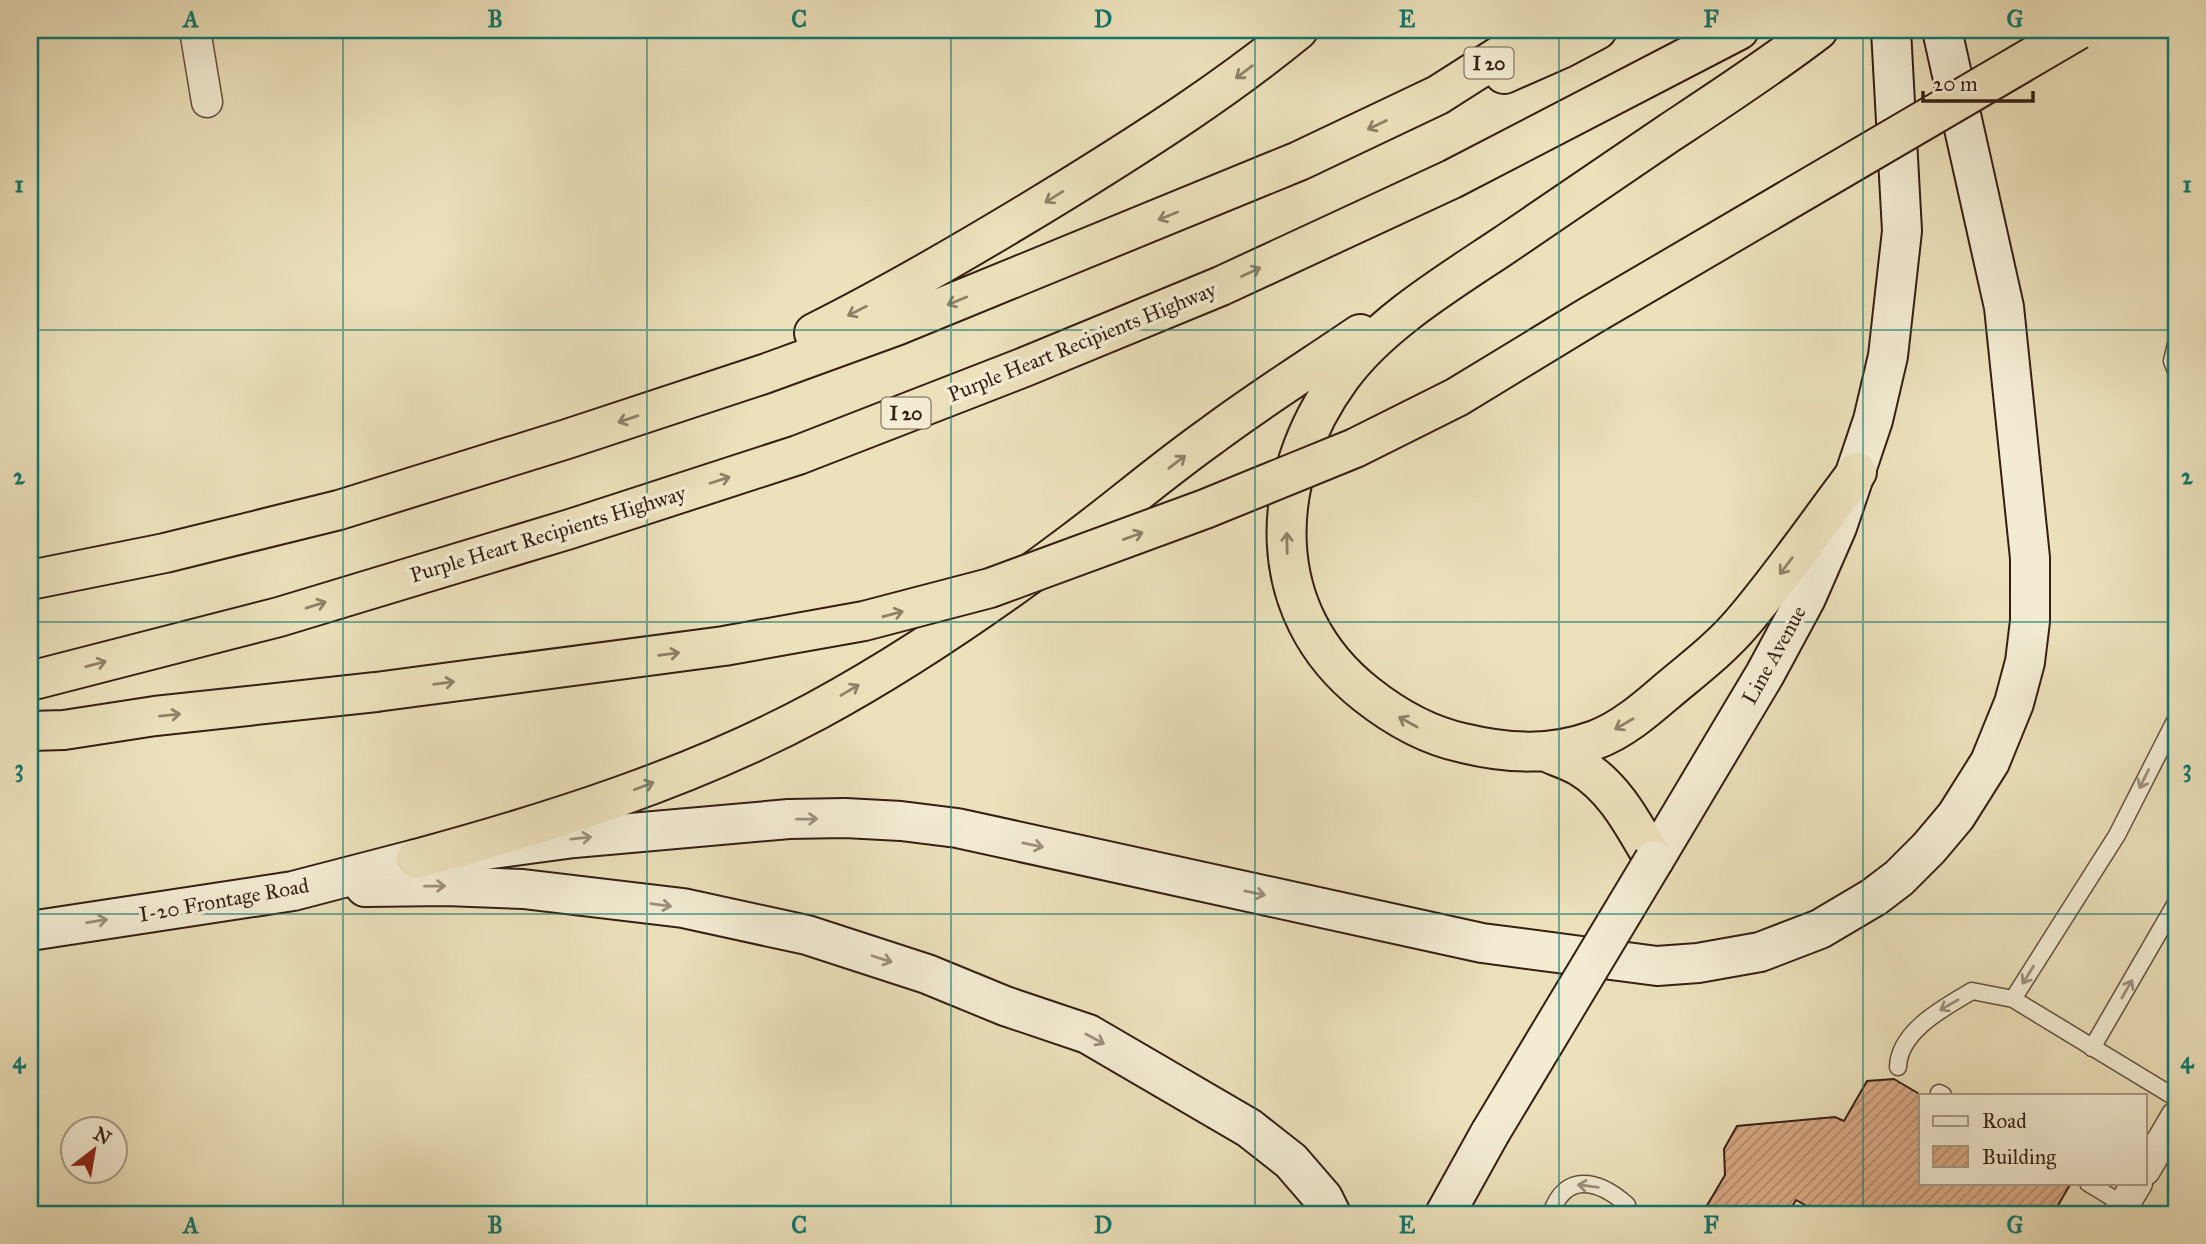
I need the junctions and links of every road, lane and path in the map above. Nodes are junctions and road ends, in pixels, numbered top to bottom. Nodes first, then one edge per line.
1 (195, 30) edge
2 (1298, 30) edge
3 (1540, 30) edge
4 (1597, 30) edge
5 (1739, 30) edge
6 (1818, 30) edge
7 (1891, 30) edge
8 (1942, 30) edge
9 (2078, 30) edge
10 (1438, 96) junction
11 (207, 102) dead end
12 (1421, 301) junction
13 (2176, 344) edge
14 (2176, 370) edge
15 (673, 404) junction
16 (1857, 472) junction
17 (30, 580) edge
18 (30, 681) edge
19 (2176, 719) edge
20 (30, 731) edge
21 (1544, 751) junction
22 (416, 859) junction
23 (1654, 860) junction
24 (293, 891) junction
25 (2176, 903) edge
26 (30, 931) edge
27 (2013, 999) junction
28 (2092, 1048) junction
29 (1898, 1068) dead end
30 (2176, 1098) edge
31 (2176, 1118) edge
32 (2146, 1168) edge
33 (2090, 1184) edge
34 (2126, 1201) edge
35 (1331, 1214) edge
36 (1445, 1214) edge
37 (1551, 1214) edge
38 (1628, 1214) edge

1 - 11 street
2 -> 15 highway
3 - 10 highway, I 20
4 - 10 highway
18 -> 5 highway, Purple Heart Recipients Highway / I 20
6 - 12 highway
7 - 16 main road, Line Avenue
22 -> 8 main road, I-20 Frontage Road
20 -> 9 highway, bridge
10 -> 15 highway, I 20
21 -> 12 highway
22 -> 12 highway
13 - 14 lane
15 -> 17 highway, I 20
16 -> 21 highway
16 - 23 main road, Line Avenue
19 -> 27 lane
21 - 23 highway
22 - 24 main road, I-20 Frontage Road
23 - 36 main road, Line Avenue, bridge
26 -> 24 main road, I-20 Frontage Road
24 -> 35 main road
28 -> 25 lane
27 - 28 lane
27 -> 29 lane
28 - 30 lane
31 - 32 street
33 - 34 lane
38 -> 37 lane

